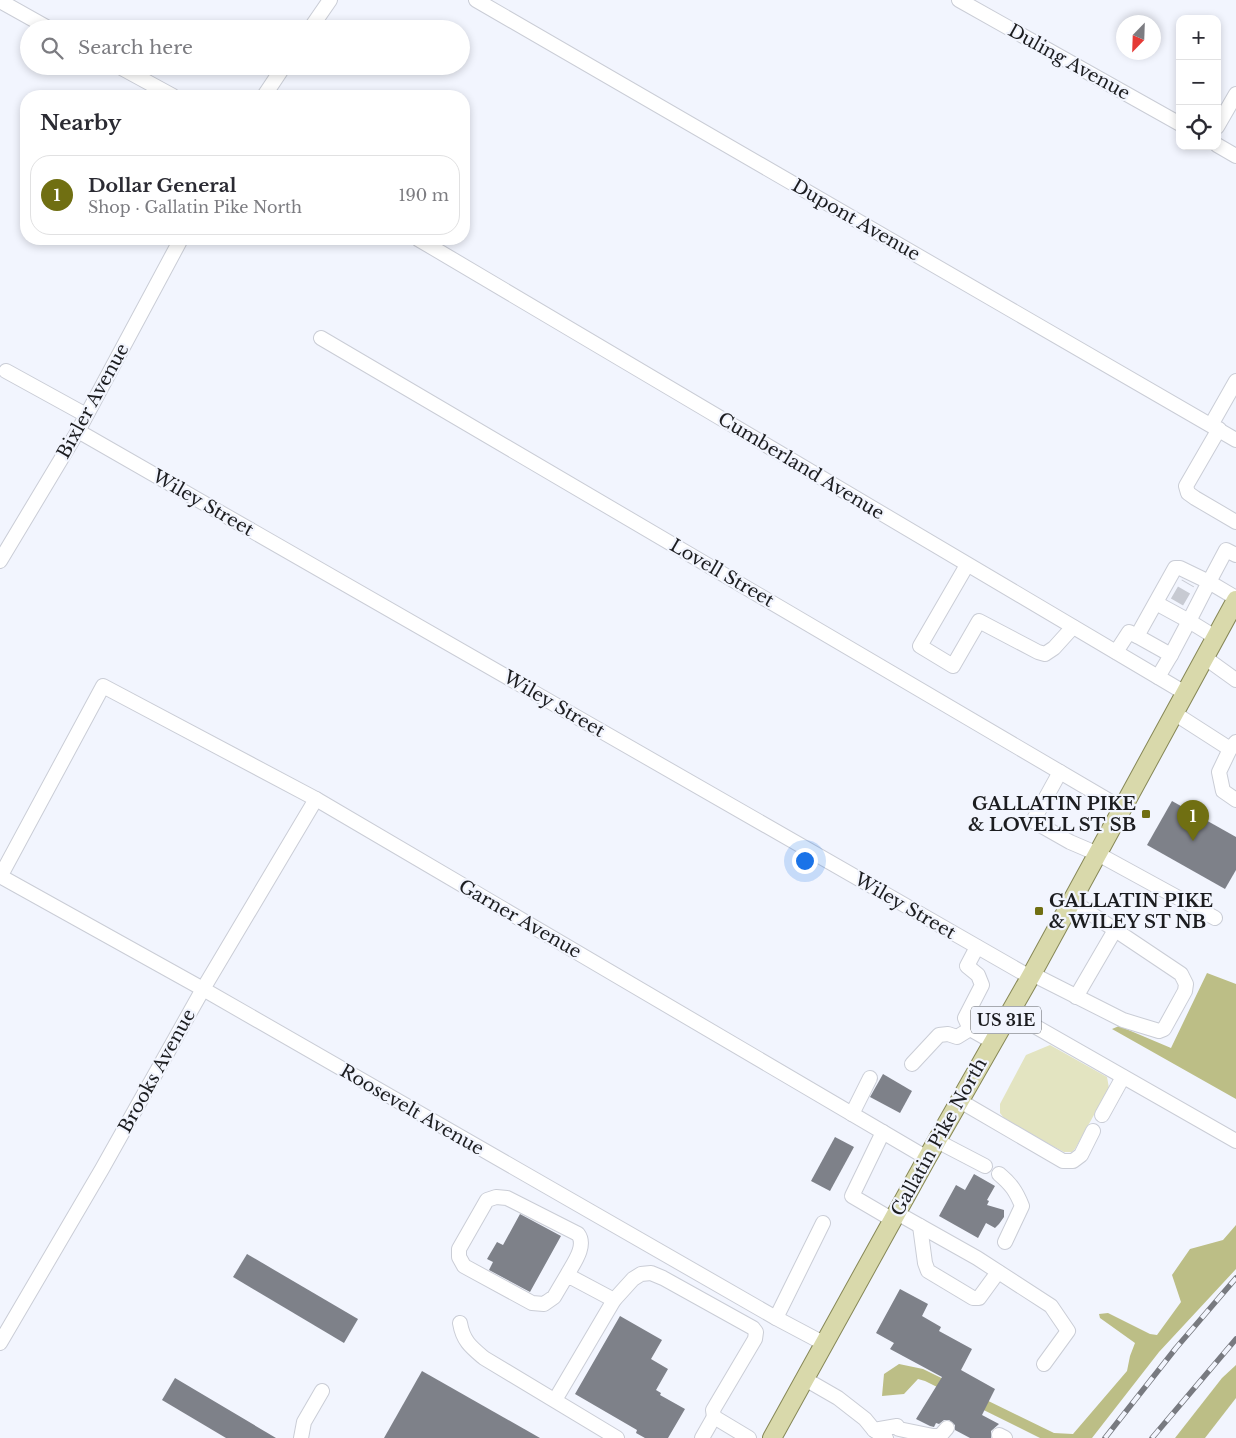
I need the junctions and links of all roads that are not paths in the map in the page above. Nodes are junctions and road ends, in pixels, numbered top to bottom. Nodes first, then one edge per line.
1 (330, 0) edge
2 (476, 0) edge
3 (959, 0) edge
4 (0, 1) edge
5 (34, 20) edge
6 (316, 20) edge
7 (134, 75) edge
8 (278, 75) edge
9 (162, 90) edge
10 (268, 90) edge
11 (1236, 94) edge
12 (1221, 120) edge
13 (1176, 122) edge
14 (1221, 147) edge
15 (1236, 156) edge
16 (179, 245) edge
17 (428, 245) edge
18 (322, 338) dead end
19 (6, 371) dead end
20 (1236, 381) edge
21 (86, 415) junction
22 (1215, 427) junction
23 (78, 431) junction
24 (1236, 440) edge
25 (1236, 522) edge
26 (1236, 555) edge
27 (0, 561) edge
28 (967, 565) junction
29 (1209, 582) junction
30 (1236, 599) edge
31 (1156, 603) junction
32 (1189, 622) junction
33 (1073, 627) junction
34 (1137, 636) junction
35 (1215, 637) junction
36 (1116, 652) junction
37 (1171, 655) junction
38 (1204, 658) junction
39 (1158, 678) junction
40 (1236, 680) edge
41 (1184, 693) junction
42 (1174, 713) junction
43 (1233, 745) edge
44 (1060, 772) junction
45 (316, 799) junction
46 (1236, 800) edge
47 (1123, 809) junction
48 (1098, 854) junction
49 (0, 876) edge
50 (1072, 900) junction
51 (1215, 918) dead end
52 (1115, 930) junction
53 (977, 947) junction
54 (1031, 976) junction
55 (202, 989) junction
56 (1076, 997) junction
57 (1010, 1012) junction
58 (970, 1029) junction
59 (993, 1042) junction
60 (912, 1064) dead end
61 (1123, 1077) junction
62 (870, 1078) dead end
63 (960, 1101) junction
64 (852, 1114) junction
65 (1102, 1115) dead end
66 (1093, 1131) dead end
67 (883, 1132) junction
68 (937, 1141) junction
69 (1236, 1141) edge
70 (927, 1158) junction
71 (985, 1166) dead end
72 (999, 1174) dead end
73 (895, 1216) junction
74 (824, 1223) dead end
75 (920, 1226) junction
76 (1005, 1242) dead end
77 (998, 1272) junction
78 (567, 1275) junction
79 (614, 1300) junction
80 (776, 1318) junction
81 (460, 1323) dead end
82 (0, 1343) edge
83 (825, 1344) junction
84 (1044, 1364) dead end
85 (806, 1378) junction
86 (322, 1391) dead end
87 (555, 1400) junction
88 (714, 1418) junction
89 (947, 1428) dead end
90 (874, 1430) junction
91 (301, 1438) edge
92 (617, 1438) edge
93 (702, 1438) edge
94 (749, 1438) edge
95 (772, 1438) edge
96 (886, 1438) edge

1 - 6 street
2 - 22 street, Dupont Avenue
3 - 13 street, Duling Avenue
4 - 5 street
7 - 9 street
8 - 10 street
11 - 12 street
14 - 15 street
16 - 21 street, Bixler Avenue
17 - 28 street, Cumberland Avenue
18 - 44 street, Lovell Street
19 - 21 street
20 - 22 street
21 - 23 street, Bixler Avenue
22 - 24 street, Dupont Avenue
22 - 25 street
23 - 27 street, Bixler Avenue
23 - 53 street, Wiley Street
26 - 29 street
28 - 33 street, Cumberland Avenue
28 - 33 street
29 - 30 street
29 - 31 street
29 - 32 street
30 - 35 main road, Gallatin Pike North / US 31E
31 - 32 street
31 - 34 street
32 - 35 street
32 - 37 street
33 - 36 street, Cumberland Avenue
34 - 36 street
34 - 37 street
35 - 38 main road, Gallatin Pike North / US 31E
36 - 39 street, Cumberland Avenue
37 - 39 street
38 - 40 street
38 - 41 main road, Gallatin Pike North / US 31E
39 - 41 street, Cumberland Avenue
41 - 42 main road, Gallatin Pike North / US 31E
42 - 43 street
42 - 47 main road, Gallatin Pike North / US 31E
43 - 46 street
44 - 47 street, Lovell Street
44 - 48 street
45 - 49 street, Garner Avenue
45 - 55 street, Brooks Avenue
45 - 64 street, Garner Avenue
47 - 48 main road, Gallatin Pike North / US 31E
48 - 50 main road, Gallatin Pike North / US 31E
48 - 51 street
49 - 55 street, Roosevelt Avenue
50 - 52 street
50 - 54 main road, Gallatin Pike North / US 31E
52 - 56 street
52 - 56 street, Wiley Street
53 - 54 street, Wiley Street
53 - 58 street
54 - 56 street, Wiley Street
54 - 57 main road, Gallatin Pike North / US 31E
55 - 80 street, Roosevelt Avenue
55 - 82 street, Brooks Avenue
57 - 59 main road, Gallatin Pike North / US 31E
57 - 61 street
58 - 59 street
58 - 60 street
59 - 63 main road, Gallatin Pike North / US 31E
61 - 65 street
61 - 69 street
62 - 64 street
63 - 66 street
63 - 68 main road, Gallatin Pike North / US 31E
64 - 67 street, Garner Avenue
67 - 70 street, Garner Avenue
67 - 73 street
68 - 70 main road, Gallatin Pike North / US 31E
68 - 71 street
70 - 73 main road, Gallatin Pike North / US 31E
72 - 76 street
73 - 75 street
73 - 83 main road, Gallatin Pike North / US 31E
74 - 80 street
75 - 77 street
75 - 77 street
77 - 84 street
78 - 78 street
78 - 79 street
79 - 87 street
79 - 88 street
80 - 83 street, Roosevelt Avenue
81 - 87 street
83 - 85 main road, Gallatin Pike North / US 31E
85 - 90 street
85 - 95 main road, Gallatin Pike North / US 31E
86 - 91 street
87 - 92 street
88 - 93 street
88 - 94 street
89 - 90 street
90 - 96 street

